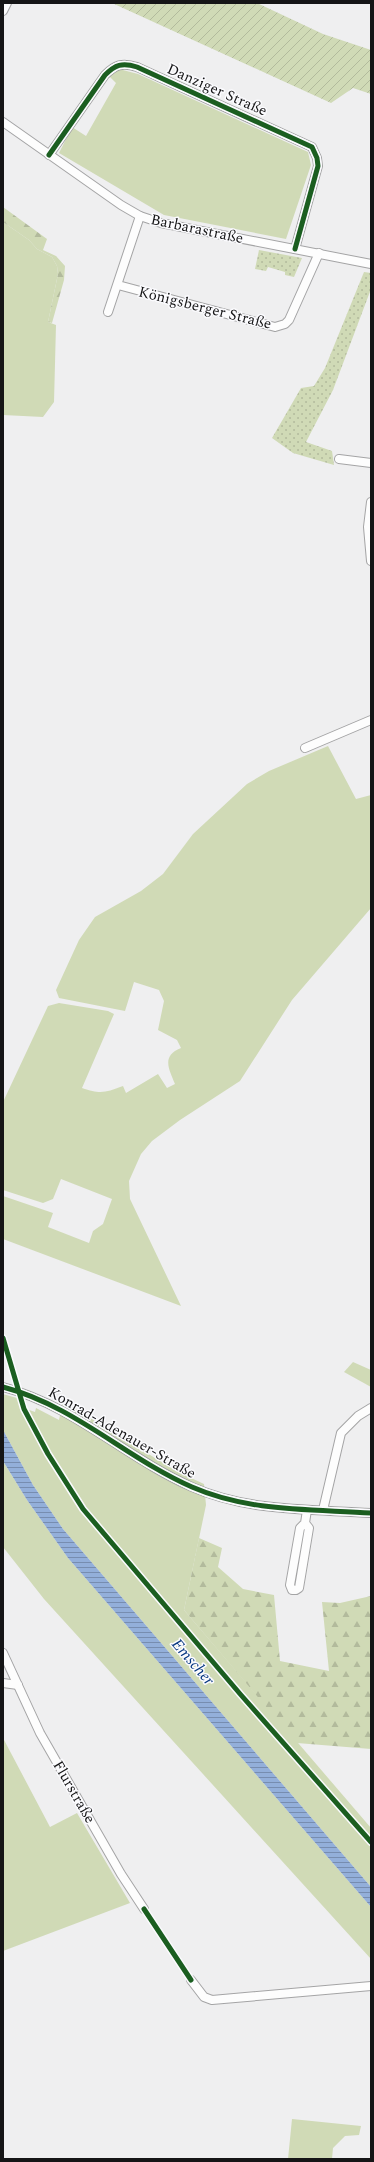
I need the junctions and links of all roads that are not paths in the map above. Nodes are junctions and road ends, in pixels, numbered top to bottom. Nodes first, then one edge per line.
1 (7, 3) edge
2 (3, 12) edge
3 (3, 122) edge
4 (49, 155) junction
5 (140, 216) junction
6 (295, 249) junction
7 (319, 253) junction
8 (371, 264) edge
9 (118, 286) junction
10 (108, 312) dead end
11 (338, 459) dead end
12 (371, 463) edge
13 (371, 502) edge
14 (371, 561) edge
15 (371, 720) edge
16 (305, 748) dead end
17 (5, 1387) edge
18 (371, 1408) edge
19 (307, 1510) junction
20 (323, 1510) junction
21 (371, 1514) edge
22 (305, 1523) junction
23 (3, 1653) edge
24 (3, 1683) edge
25 (18, 1685) junction
26 (144, 1908) dead end
27 (191, 1980) dead end
28 (371, 1986) edge

1 - 2 street
3 - 4 street, Barbarastraße
4 - 5 street, Barbarastraße
4 - 6 street, Danziger Straße
5 - 6 street, Barbarastraße
5 - 9 street
6 - 7 street, Barbarastraße
7 - 8 street, Barbarastraße
7 - 9 street, Königsberger Straße
9 - 10 street
11 - 12 street
13 - 14 street
15 - 16 street
17 - 19 street, Konrad-Adenauer-Straße
18 - 20 street
19 - 20 street, Konrad-Adenauer-Straße
19 - 22 street
20 - 21 street, Konrad-Adenauer-Straße
22 - 22 street
23 - 25 street, Flurstraße
24 - 25 street
25 - 26 street, Flurstraße
27 - 28 street

